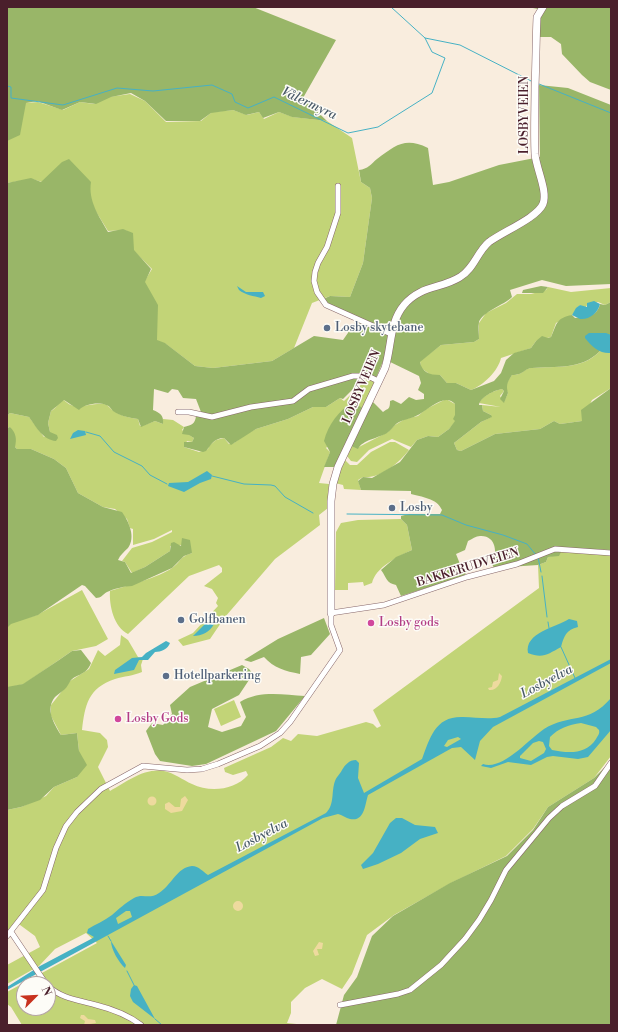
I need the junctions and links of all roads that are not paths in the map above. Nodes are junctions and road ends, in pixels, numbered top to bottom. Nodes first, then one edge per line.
1 (544, 7) edge
2 (338, 186) dead end
3 (391, 334) junction
4 (378, 381) junction
5 (178, 412) dead end
6 (611, 553) edge
7 (331, 613) junction
8 (611, 763) edge
9 (9, 934) edge
10 (41, 976) edge
11 (56, 991) edge
12 (340, 1005) dead end
13 (141, 1025) edge

1 - 3 main road, LOSBYVEIEN
2 - 3 street
3 - 4 main road, LOSBYVEIEN
4 - 5 street
4 - 7 main road, LOSBYVEIEN
6 - 7 street, BAKKERUDVEIEN
7 - 9 street
8 - 12 street
9 - 10 street
11 - 13 street

